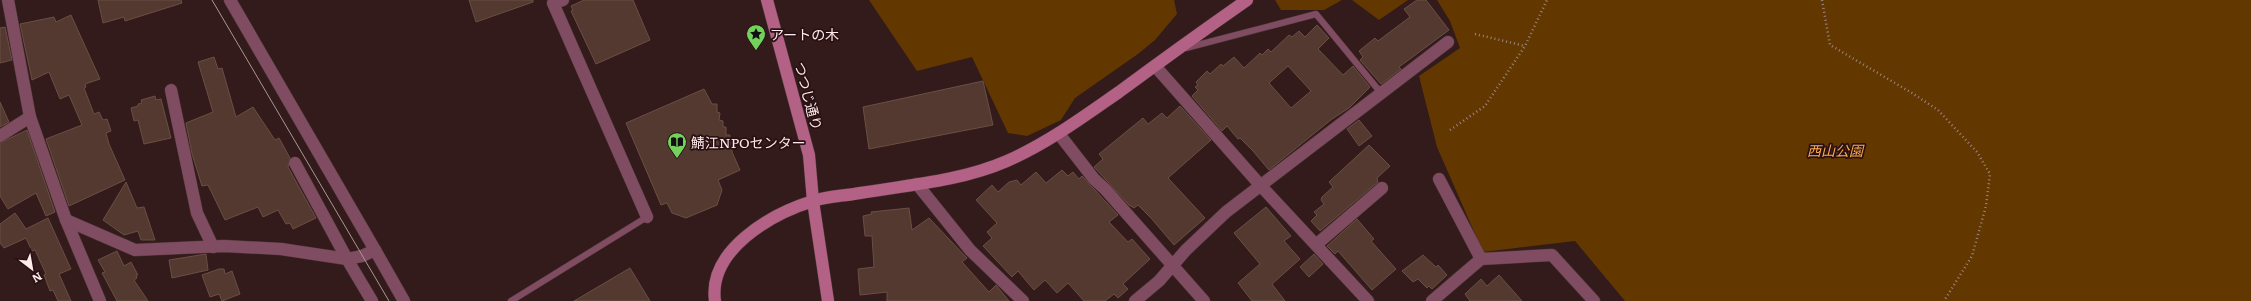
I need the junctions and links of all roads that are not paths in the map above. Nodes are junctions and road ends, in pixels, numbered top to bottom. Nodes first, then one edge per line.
1 (230, 0) edge
2 (563, 0) edge
3 (767, 0) edge
4 (1247, 0) edge
5 (6, 6) edge
6 (1448, 42) dead end
7 (1176, 50) junction
8 (1154, 66) junction
9 (171, 90) dead end
10 (1382, 92) junction
11 (30, 117) junction
12 (1059, 134) junction
13 (0, 136) edge
14 (295, 163) dead end
15 (1439, 179) dead end
16 (917, 184) junction
17 (1261, 186) junction
18 (1382, 188) dead end
19 (813, 201) junction
20 (646, 217) joint
21 (66, 220) junction
22 (1317, 244) junction
23 (213, 247) junction
24 (375, 250) junction
25 (347, 259) junction
26 (1480, 259) junction
27 (1172, 266) junction
28 (100, 301) edge
29 (372, 301) edge
30 (404, 301) edge
31 (511, 301) edge
32 (715, 301) edge
33 (828, 301) edge
34 (1023, 301) edge
35 (1135, 301) edge
36 (1204, 301) edge
37 (1368, 301) edge
38 (1432, 301) edge
39 (1594, 301) edge

1 - 24 street
2 - 20 street
3 - 19 street, つつじ通り
4 - 7 street
5 - 11 street
6 - 10 street
7 - 8 street
7 - 10 lane
8 - 12 street
8 - 17 street
9 - 23 street
10 - 17 street
11 - 13 street
11 - 21 street
12 - 16 street
12 - 27 street
14 - 25 street
15 - 26 street
16 - 19 street
16 - 34 street
17 - 22 street
17 - 27 street
18 - 22 street
19 - 32 street
19 - 33 street, つつじ通り
20 - 31 lane
21 - 23 street
21 - 28 street
22 - 37 street
23 - 25 street
24 - 25 street
24 - 30 street
25 - 29 street
26 - 38 street
26 - 39 street
27 - 35 street
27 - 36 street

